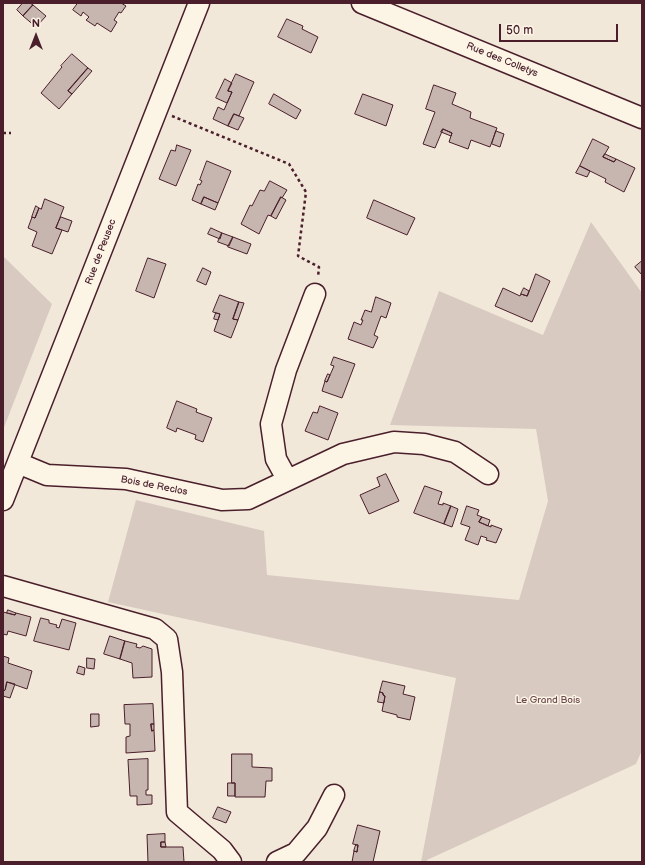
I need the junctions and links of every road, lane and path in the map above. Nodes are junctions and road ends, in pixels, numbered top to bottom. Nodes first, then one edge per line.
1 (199, 3) edge
2 (362, 3) edge
3 (157, 109) junction
4 (642, 118) edge
5 (3, 132) edge
6 (11, 133) dead end
7 (315, 294) joint
8 (18, 463) junction
9 (488, 474) dead end
10 (287, 480) junction
11 (3, 500) edge
12 (3, 586) edge
13 (334, 795) dead end
14 (231, 862) edge
15 (277, 862) edge

1 - 3 street, Rue de Peusec
2 - 4 street, Rue des Colletys
3 - 7 path
3 - 8 street, Rue de Peusec
5 - 6 path
7 - 10 street
8 - 10 street, Bois de Reclos
8 - 11 street, Rue de Peusec
9 - 10 street, Bois de Reclos
12 - 14 street
13 - 15 street

